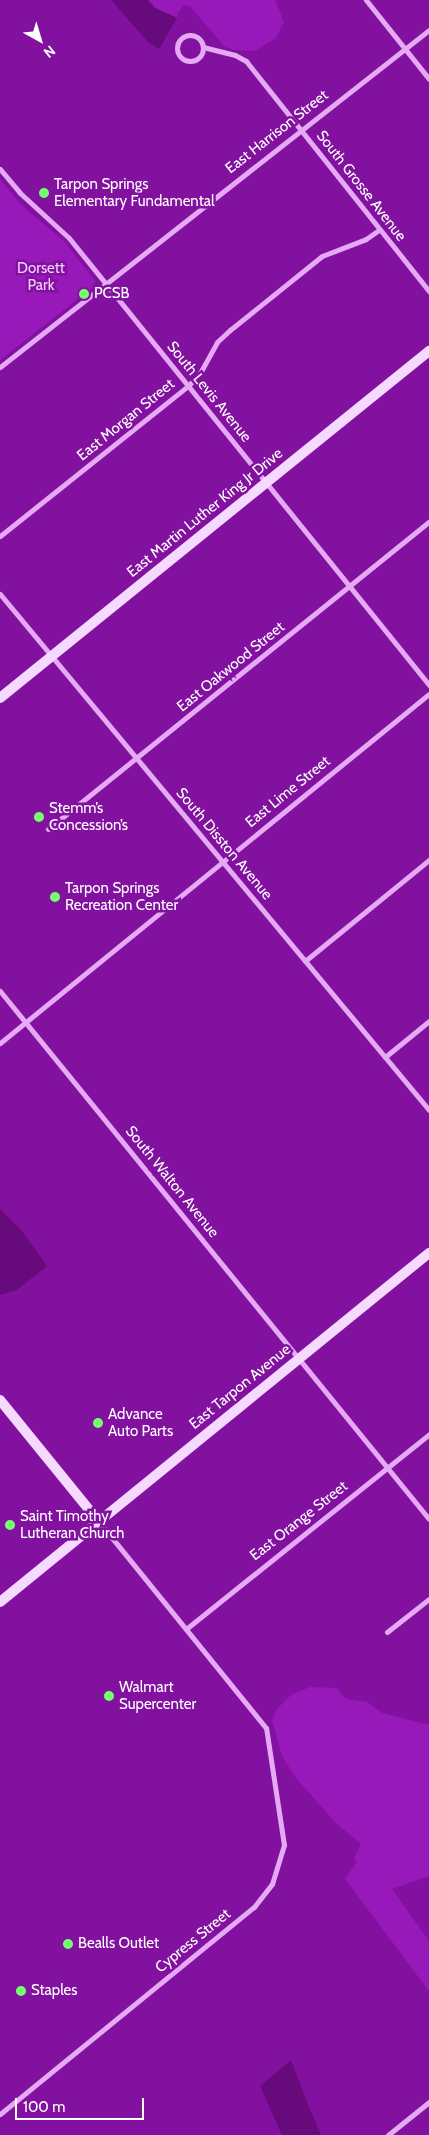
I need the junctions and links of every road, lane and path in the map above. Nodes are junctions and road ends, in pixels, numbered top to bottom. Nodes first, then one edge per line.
1 (366, 0) edge
2 (429, 30) edge
3 (203, 47) junction
4 (404, 48) junction
5 (429, 79) edge
6 (300, 130) junction
7 (0, 169) edge
8 (379, 230) junction
9 (106, 283) junction
10 (429, 291) edge
11 (429, 351) edge
12 (0, 367) edge
13 (188, 386) junction
14 (266, 483) junction
15 (429, 522) edge
16 (0, 536) edge
17 (350, 587) junction
18 (0, 594) edge
19 (52, 657) junction
20 (429, 685) edge
21 (429, 694) edge
22 (0, 698) edge
23 (137, 759) junction
24 (48, 829) dead end
25 (429, 860) edge
26 (222, 862) junction
27 (305, 961) junction
28 (0, 990) edge
29 (429, 1021) edge
30 (26, 1022) junction
31 (0, 1043) edge
32 (385, 1057) junction
33 (429, 1110) edge
34 (429, 1253) edge
35 (299, 1358) junction
36 (0, 1400) edge
37 (429, 1434) edge
38 (387, 1468) junction
39 (429, 1519) edge
40 (99, 1522) junction
41 (429, 1599) edge
42 (0, 1602) edge
43 (186, 1629) junction
44 (387, 1632) dead end
45 (429, 2102) edge
46 (0, 2114) edge
47 (388, 2135) edge

1 - 4 street
2 - 4 street, East Harrison Street
3 - 3 street, South Grosse Avenue
3 - 6 street, South Grosse Avenue
4 - 5 street
4 - 6 street, East Harrison Street
6 - 8 street, South Grosse Avenue
6 - 9 street, East Harrison Street
7 - 9 street, South Levis Avenue
8 - 10 street, South Grosse Avenue
8 - 13 street, East Morgan Street
9 - 12 street, East Harrison Street
9 - 13 street, South Levis Avenue
11 - 14 street, East Martin Luther King Jr Drive
13 - 14 street, South Levis Avenue
13 - 16 street, East Morgan Street
14 - 17 street, South Levis Avenue
14 - 19 street, East Martin Luther King Jr Drive
15 - 17 street, East Oakwood Street
17 - 20 street, South Levis Avenue
17 - 23 street, East Oakwood Street
18 - 19 street, South Disston Avenue
19 - 22 street, East Martin Luther King Jr Drive
19 - 23 street, South Disston Avenue
21 - 26 street, East Lime Street
23 - 24 street, East Oakwood Street
23 - 26 street, South Disston Avenue
25 - 27 street
26 - 27 street, South Disston Avenue
26 - 30 street, East Lime Street
27 - 32 street, South Disston Avenue
28 - 30 street, South Walton Avenue
29 - 32 street
30 - 31 street, East Lime Street
30 - 35 street, South Walton Avenue
32 - 33 street, South Disston Avenue
34 - 35 street, East Tarpon Avenue
35 - 38 street, South Walton Avenue
35 - 40 street, East Tarpon Avenue
36 - 40 street
37 - 38 street, East Orange Street
38 - 39 street, South Walton Avenue
38 - 43 street, East Orange Street
40 - 42 street, East Tarpon Avenue
40 - 43 street
41 - 44 street
43 - 46 street, Cypress Street
45 - 47 street

